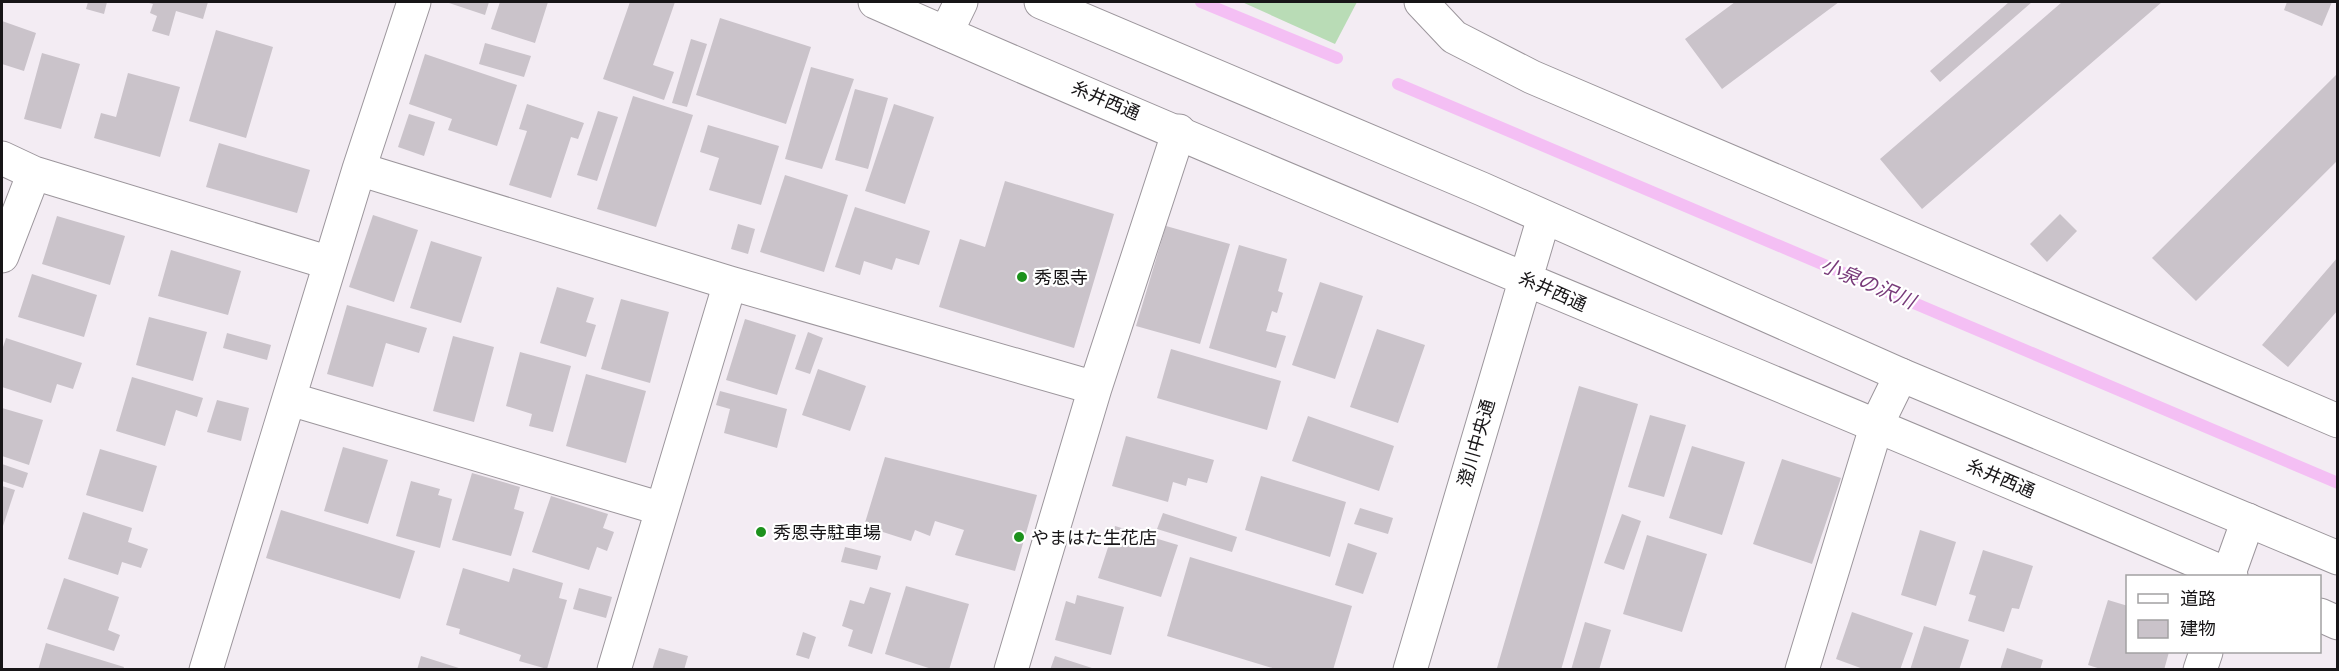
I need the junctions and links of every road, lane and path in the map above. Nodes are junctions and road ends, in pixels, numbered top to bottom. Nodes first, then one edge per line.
1 (414, 2) edge
2 (875, 2) edge
3 (961, 2) edge
4 (1041, 2) edge
5 (1421, 2) edge
6 (946, 33) junction
7 (1179, 131) junction
8 (2, 158) edge
9 (359, 169) junction
10 (34, 173) junction
11 (1544, 217) junction
12 (2, 256) edge
13 (330, 263) junction
14 (1526, 279) junction
15 (730, 283) junction
16 (1901, 375) junction
17 (1095, 387) junction
18 (290, 399) junction
19 (2337, 422) edge
20 (1877, 424) junction
21 (662, 509) junction
22 (2248, 520) junction
23 (2337, 558) edge
24 (2227, 575) edge
25 (2229, 575) edge
26 (2321, 616) edge
27 (2337, 623) edge
28 (2204, 653) edge
29 (206, 669) edge
30 (614, 669) edge
31 (1011, 669) edge
32 (1410, 669) edge
33 (1802, 669) edge
34 (2200, 669) edge

1 - 9 street
2 - 6 street, 糸井西通
3 - 6 street
4 - 11 street
5 - 19 street
6 - 7 street, 糸井西通
7 - 14 street, 糸井西通
7 - 17 street
8 - 10 street
9 - 13 street
9 - 15 street
10 - 12 street
10 - 13 street
11 - 14 street, 澄川中央通
11 - 16 street
13 - 18 street
14 - 20 street, 糸井西通
14 - 32 street, 澄川中央通
15 - 17 street
15 - 21 street
16 - 20 street
16 - 22 street
17 - 31 street
18 - 21 street
18 - 29 street
20 - 24 street, 糸井西通
20 - 33 street
21 - 30 street
22 - 23 street
22 - 25 street
26 - 27 street
28 - 34 street

